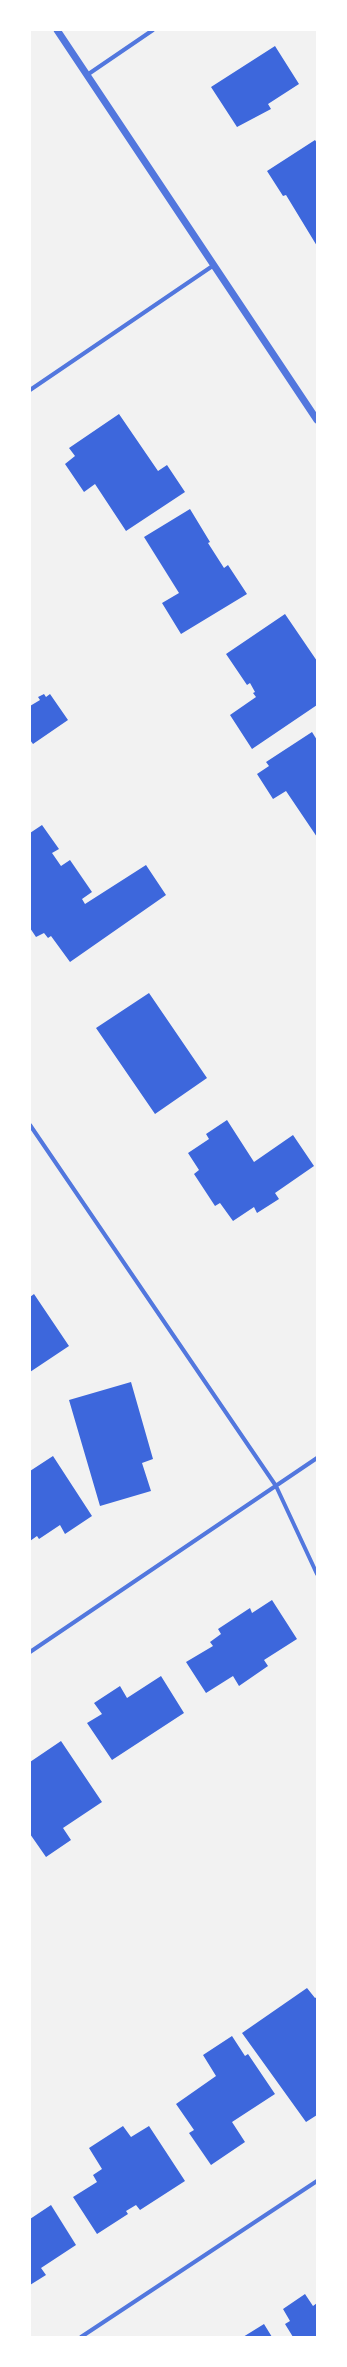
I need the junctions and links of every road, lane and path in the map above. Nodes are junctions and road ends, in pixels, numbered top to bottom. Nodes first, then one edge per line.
1 (57, 30) edge
2 (152, 30) edge
3 (87, 75) junction
4 (214, 265) junction
5 (30, 390) edge
6 (317, 420) edge
7 (30, 1126) edge
8 (317, 1458) edge
9 (276, 1486) junction
10 (317, 1574) edge
11 (30, 1652) edge
12 (317, 2181) edge
13 (81, 2337) edge

1 - 3 street
2 - 3 street
3 - 4 street
4 - 5 street
4 - 6 street
7 - 9 street
8 - 9 street
9 - 10 street
9 - 11 street
12 - 13 street

